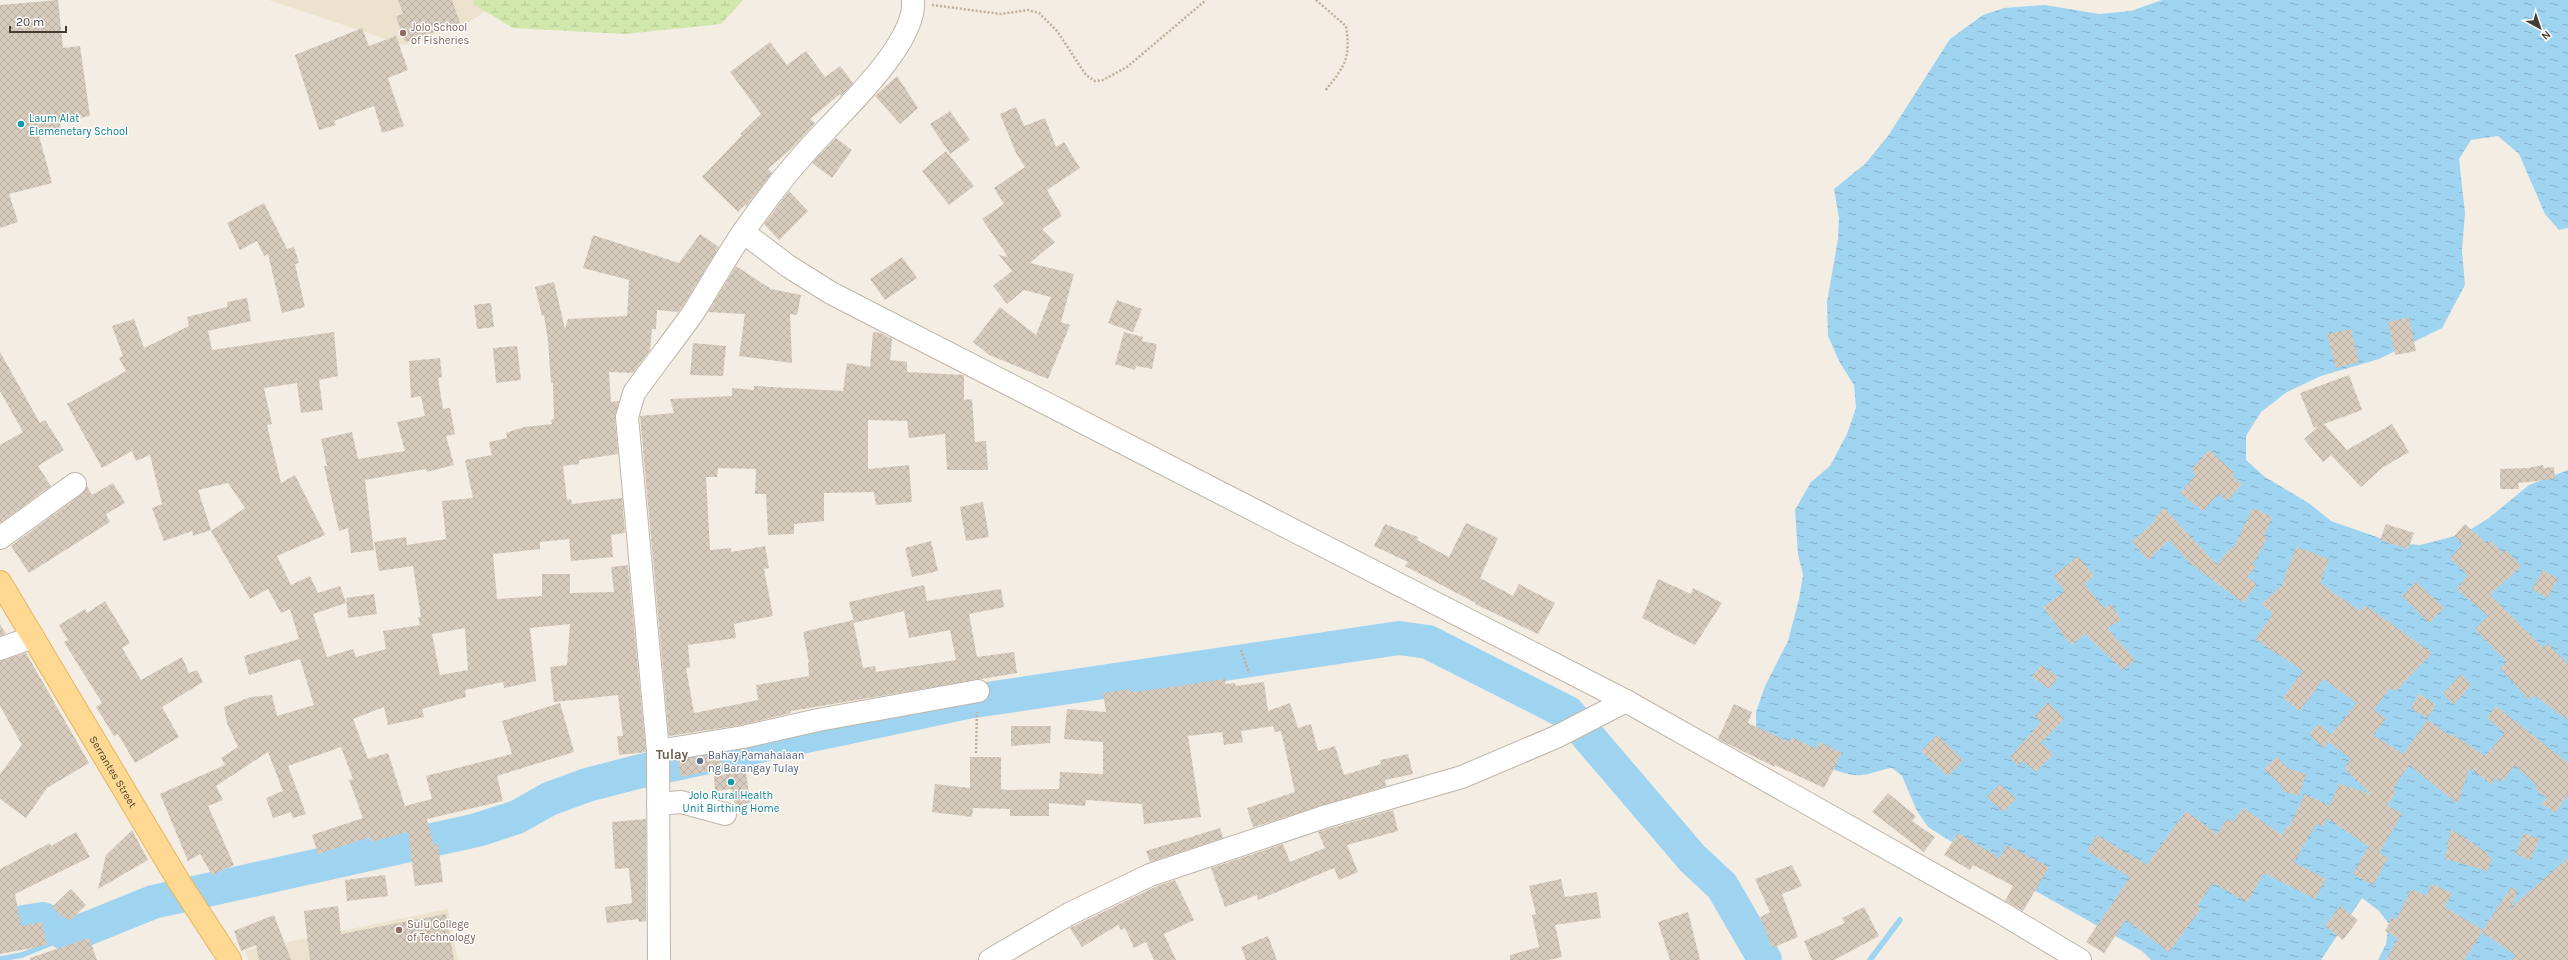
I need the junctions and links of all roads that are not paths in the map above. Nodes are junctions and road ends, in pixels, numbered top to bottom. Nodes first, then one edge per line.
1 (913, 1) edge
2 (743, 232) junction
3 (75, 484) dead end
4 (0, 538) edge
5 (1, 586) edge
6 (33, 637) junction
7 (0, 649) edge
8 (978, 699) road end
9 (1626, 701) junction
10 (658, 763) junction
11 (658, 804) junction
12 (725, 814) dead end
13 (230, 960) edge
14 (659, 960) edge
15 (990, 960) edge
16 (2080, 960) edge

1 - 2 street
2 - 9 street
2 - 10 street
3 - 4 street
5 - 6 main road, Serrantes Street
6 - 7 street
6 - 13 main road, Serrantes Street
8 - 10 street
9 - 15 street
9 - 16 street
10 - 11 street
11 - 12 street
11 - 14 street

